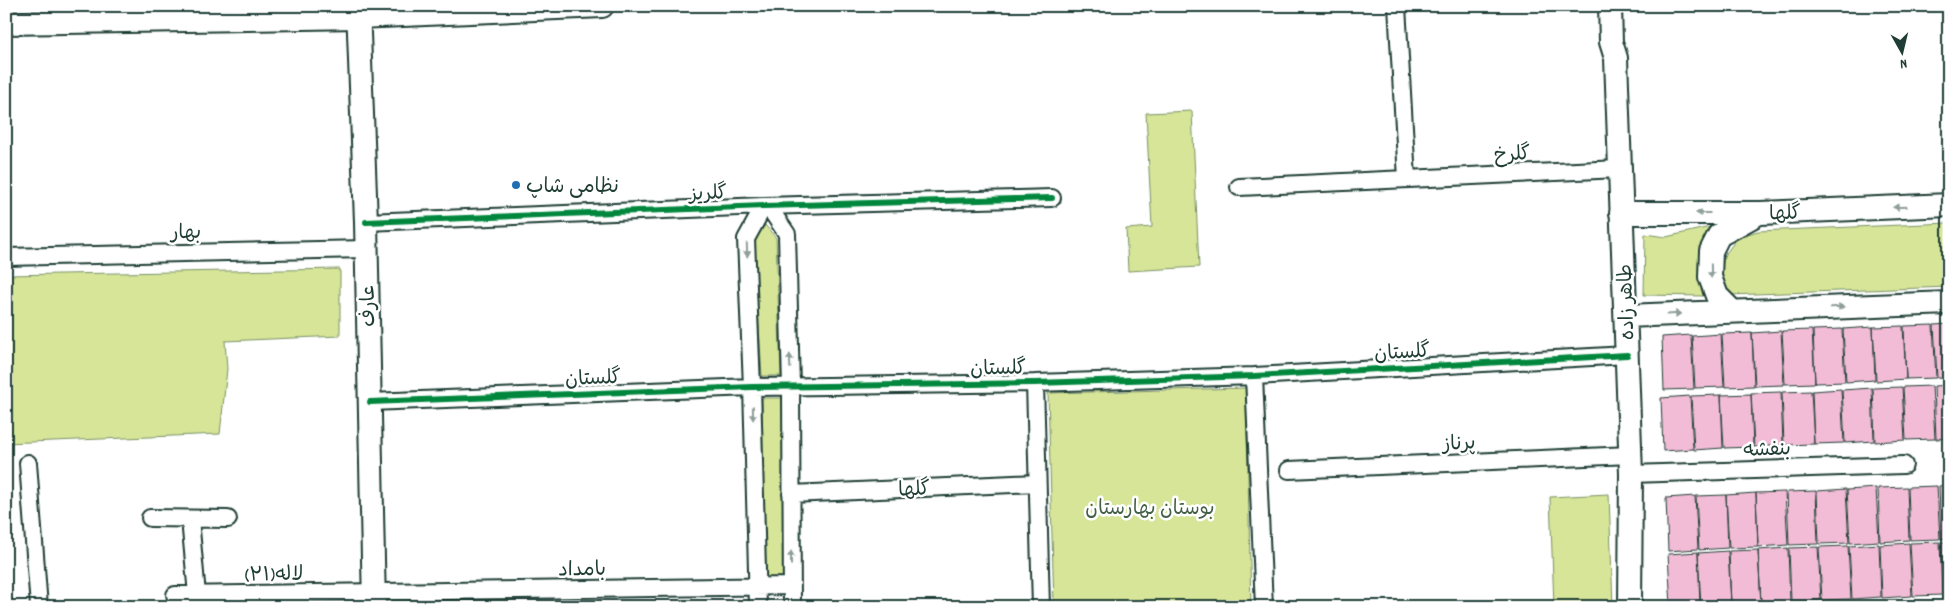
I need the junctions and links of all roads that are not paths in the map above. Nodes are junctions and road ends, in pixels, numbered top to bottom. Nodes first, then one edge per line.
1 (602, 6) edge
2 (1397, 6) edge
3 (1610, 6) edge
4 (1624, 6) edge
5 (358, 11) edge
6 (6, 23) edge
7 (1616, 58) junction
8 (1619, 169) junction
9 (1407, 179) junction
10 (1239, 187) dead end
11 (1052, 198) dead end
12 (1949, 205) edge
13 (766, 206) junction
14 (1621, 213) junction
15 (1760, 213) junction
16 (366, 222) junction
17 (366, 249) junction
18 (6, 257) edge
19 (1949, 303) edge
20 (1732, 311) junction
21 (1626, 316) junction
22 (1627, 355) junction
23 (1254, 376) junction
24 (1035, 382) junction
25 (791, 386) junction
26 (752, 387) junction
27 (370, 402) junction
28 (28, 464) dead end
29 (1630, 465) junction
30 (1904, 465) dead end
31 (1289, 470) dead end
32 (1037, 482) junction
33 (791, 494) junction
34 (150, 518) dead end
35 (190, 519) junction
36 (228, 519) dead end
37 (791, 586) junction
38 (757, 587) junction
39 (175, 595) dead end
40 (197, 595) junction
41 (373, 600) edge
42 (38, 607) edge
43 (758, 607) edge
44 (792, 607) edge
45 (1041, 607) edge
46 (1264, 607) edge
47 (1630, 607) edge

1 - 5 street
2 - 9 street
3 - 7 street, طاهر زاده
4 - 7 street, طاهر زاده
5 - 6 street
5 - 16 street, عارف
7 - 8 street, طاهر زاده
8 - 9 street, گلرخ
8 - 14 street, طاهر زاده
9 - 10 street, گلرخ
11 - 13 street, گلریز
12 -> 15 street, گلها
13 - 16 street, گلریز
25 -> 13 street
13 -> 26 street
15 -> 14 street, گلها
14 - 21 street, طاهر زاده
15 -> 20 street
16 - 17 street, عارف
17 - 18 street, بهار
17 - 27 street, عارف
20 -> 19 street
21 -> 20 street
21 - 22 street, طاهر زاده
22 - 23 street, گلستان
22 - 29 street, طاهر زاده
23 - 24 street, گلستان
23 - 46 street
24 - 25 street, گلستان
24 - 32 street
25 - 26 street, گلستان
25 - 33 street
26 - 27 street, گلستان
26 -> 38 street
27 - 41 street, عارف
28 - 42 street
29 - 30 street, بنفشه
29 - 31 street, پرناز
29 - 47 street, طاهر زاده
32 - 33 street, گلها
32 - 45 street
37 -> 33 street
34 - 35 street
35 - 36 street
35 - 40 street
37 - 38 street, بامداد
37 - 44 street
38 - 41 street, بامداد
38 - 43 street
39 - 40 street, لاله(۲۱)
40 - 41 street, لاله(۲۱)

